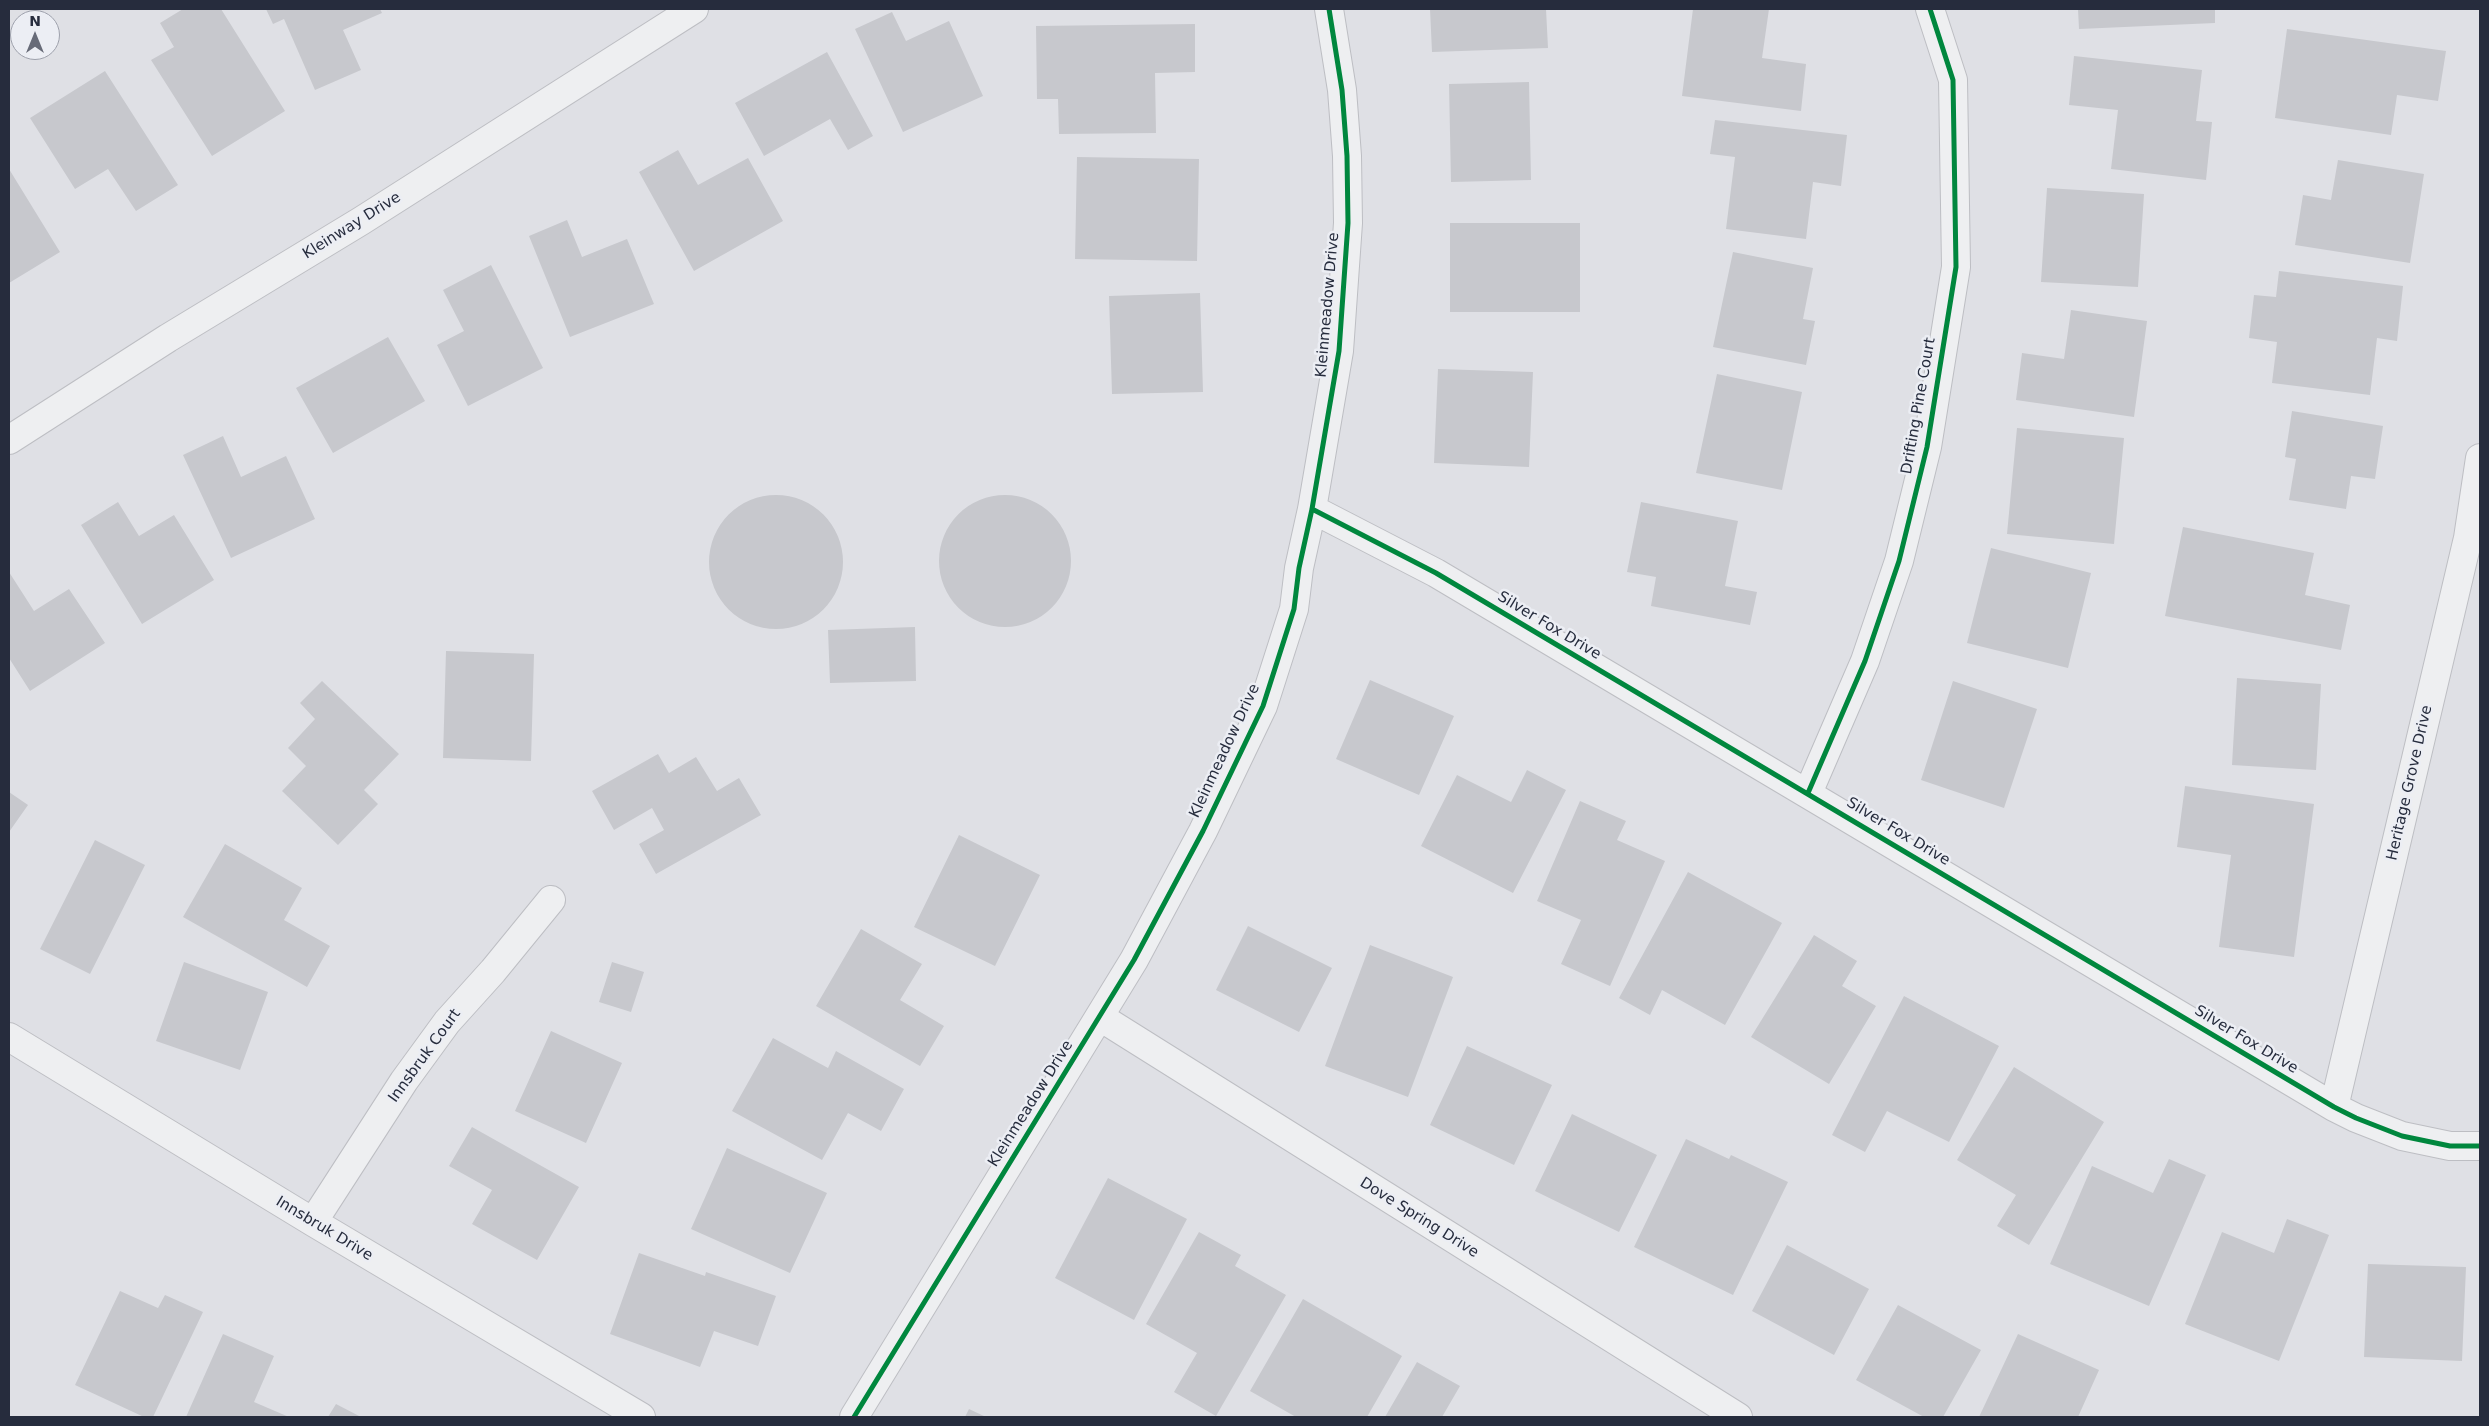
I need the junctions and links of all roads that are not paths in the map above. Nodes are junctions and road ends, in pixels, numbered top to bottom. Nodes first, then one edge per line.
1 (694, 9) edge
2 (1329, 9) edge
3 (1930, 9) edge
4 (9, 440) edge
5 (2480, 458) edge
6 (1312, 510) junction
7 (2474, 539) edge
8 (1808, 793) junction
9 (551, 900) dead end
10 (1100, 1017) junction
11 (9, 1037) edge
12 (2334, 1107) junction
13 (2480, 1146) edge
14 (313, 1222) junction
15 (641, 1417) edge
16 (854, 1417) edge
17 (1738, 1417) edge

1 - 4 street, Kleinway Drive
2 - 6 street, Kleinmeadow Drive
3 - 8 street, Drifting Pine Court
5 - 7 street, Heritage Grove Drive
6 - 8 street, Silver Fox Drive
6 - 10 street, Kleinmeadow Drive
7 - 12 street, Heritage Grove Drive
8 - 12 street, Silver Fox Drive
9 - 14 street, Innsbruk Court
10 - 16 street, Kleinmeadow Drive
10 - 17 street, Dove Spring Drive
11 - 14 street, Innsbruk Drive
12 - 13 street, Silver Fox Drive
14 - 15 street, Innsbruk Drive

